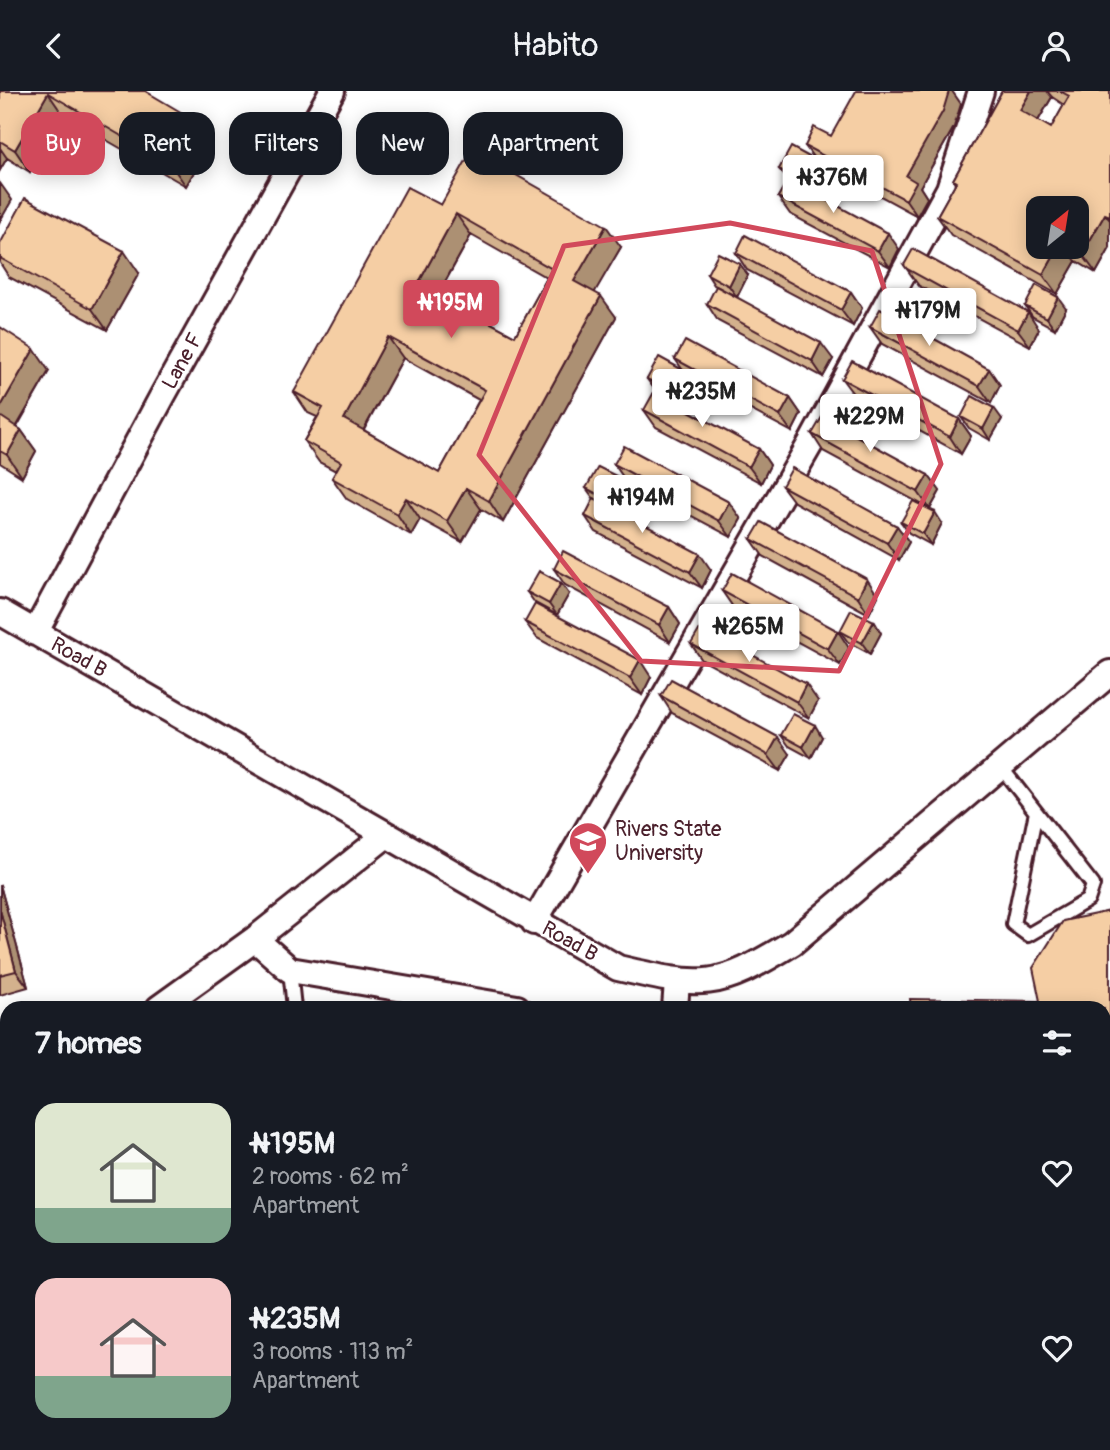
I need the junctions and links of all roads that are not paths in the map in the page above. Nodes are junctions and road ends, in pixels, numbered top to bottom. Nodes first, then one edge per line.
1 (332, 91) edge
2 (981, 91) edge
3 (0, 612) edge
4 (35, 633) junction
5 (1110, 673) edge
6 (1000, 767) junction
7 (1036, 812) junction
8 (385, 836) junction
9 (534, 922) junction
10 (255, 939) junction
11 (290, 970) junction
12 (677, 982) junction
13 (169, 1001) edge
14 (293, 1001) edge
15 (475, 1001) edge
16 (676, 1001) edge

1 - 4 street, Lane F
2 - 9 street
3 - 4 street, Road B
4 - 8 street, Road B
5 - 6 street, Road B
6 - 7 lane
6 - 12 street, Road B
7 - 7 lane
8 - 9 street, Road B
8 - 10 street
9 - 12 street, Road B
10 - 11 street
10 - 13 street
11 - 14 lane
11 - 15 street
12 - 16 street

